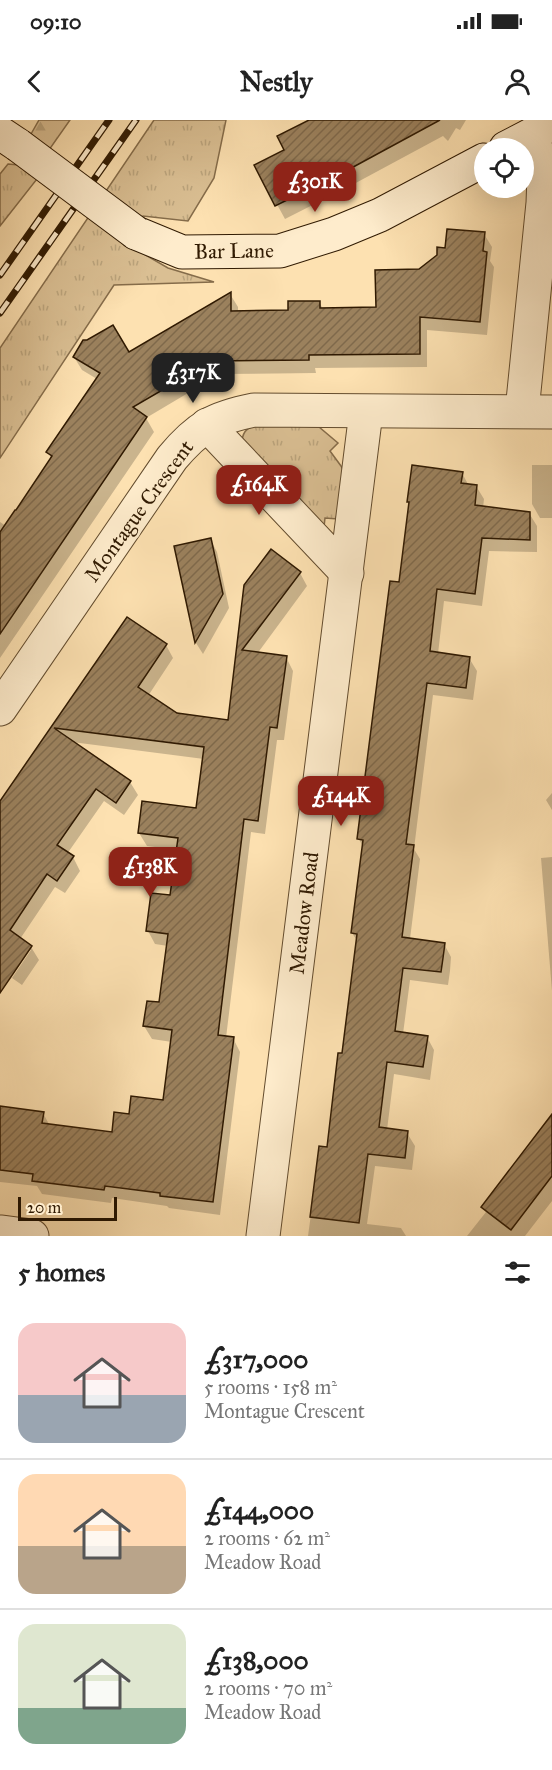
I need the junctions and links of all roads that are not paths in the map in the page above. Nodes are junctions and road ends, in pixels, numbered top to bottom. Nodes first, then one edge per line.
1 (529, 136) edge
2 (9, 139) edge
3 (474, 165) edge
4 (366, 412) junction
5 (537, 412) edge
6 (207, 425) junction
7 (347, 573) junction
8 (0, 709) edge
9 (263, 1236) edge

1 - 5 street
2 - 3 street, Bar Lane, bridge
4 - 5 street, Montague Crescent
4 - 6 street, Montague Crescent
4 - 7 street, Meadow Road
6 - 7 street
6 - 8 street, Montague Crescent
7 - 9 street, Meadow Road

